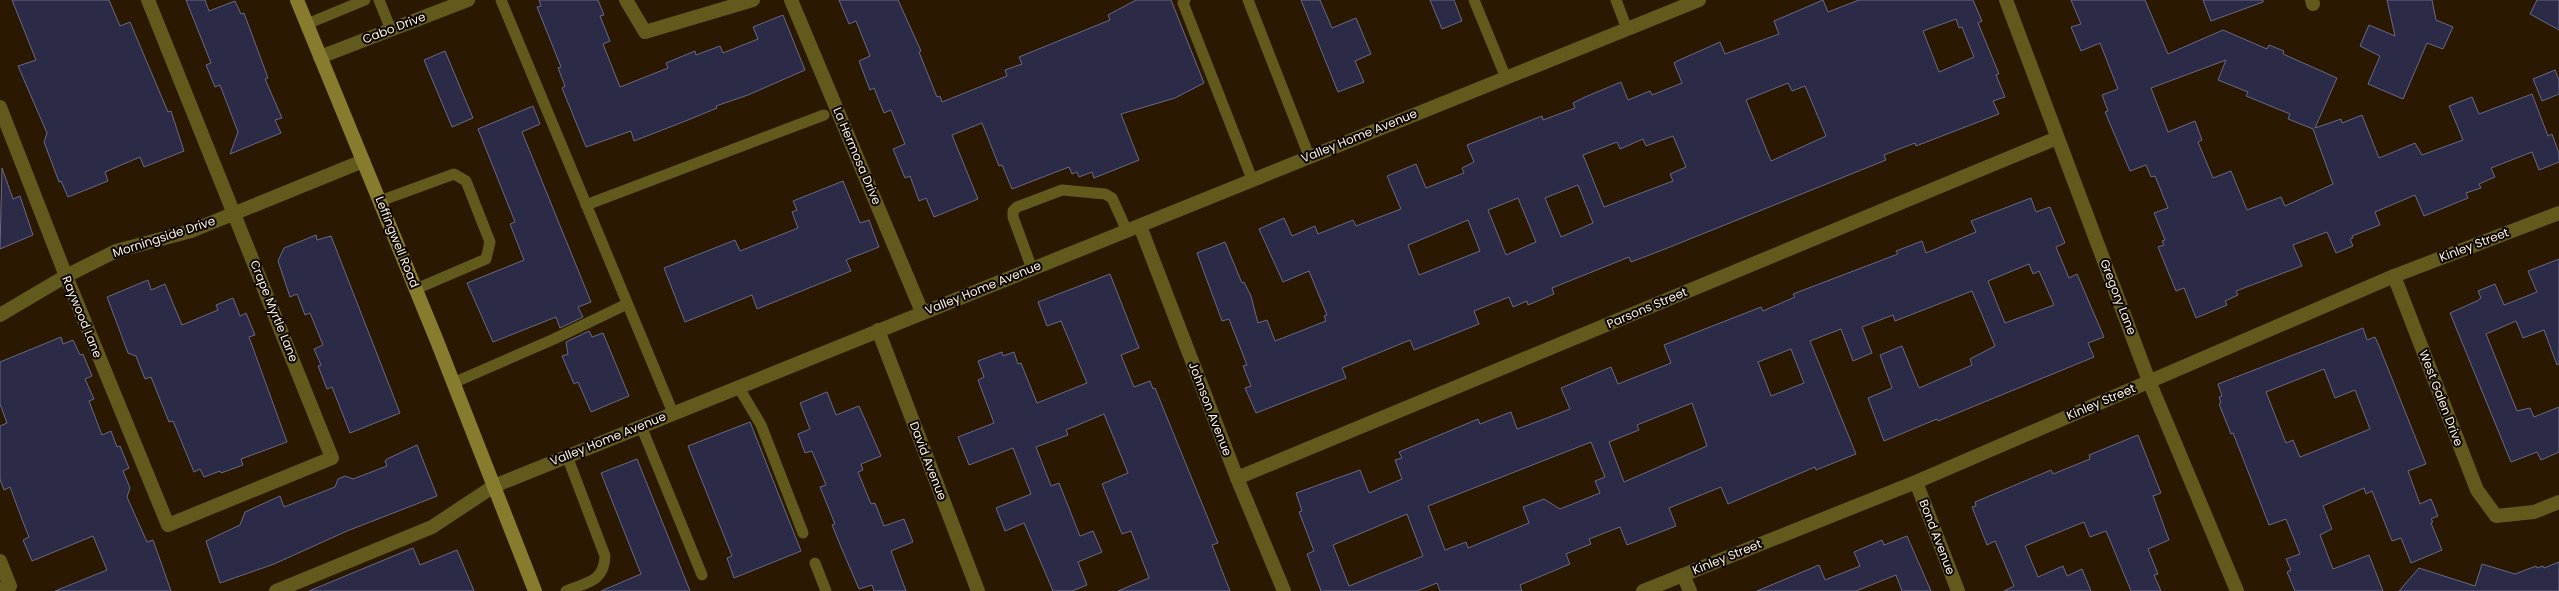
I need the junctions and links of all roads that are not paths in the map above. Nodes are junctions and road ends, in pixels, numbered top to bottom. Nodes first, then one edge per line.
1 (148, 0) edge
2 (297, 0) edge
3 (365, 0) edge
4 (378, 0) edge
5 (468, 0) edge
6 (500, 0) edge
7 (626, 0) edge
8 (753, 0) edge
9 (791, 0) edge
10 (1185, 0) edge
11 (1248, 0) edge
12 (1474, 0) edge
13 (1616, 0) edge
14 (1699, 0) edge
15 (2006, 0) edge
16 (307, 24) junction
17 (1627, 29) junction
18 (391, 30) junction
19 (320, 57) junction
20 (1506, 78) junction
21 (0, 107) edge
22 (824, 115) dead end
23 (2058, 138) junction
24 (1309, 156) junction
25 (363, 161) junction
26 (1252, 179) junction
27 (380, 201) junction
28 (586, 205) junction
29 (234, 213) junction
30 (2559, 213) edge
31 (1133, 228) junction
32 (1032, 269) junction
33 (66, 276) junction
34 (2394, 276) junction
35 (416, 289) junction
36 (627, 304) junction
37 (922, 312) junction
38 (0, 315) edge
39 (878, 330) junction
40 (2149, 382) junction
41 (453, 383) junction
42 (739, 388) junction
43 (673, 413) junction
44 (641, 426) junction
45 (567, 456) junction
46 (1237, 478) junction
47 (1916, 482) junction
48 (494, 486) junction
49 (2559, 502) edge
50 (168, 525) joint
51 (803, 533) dead end
52 (0, 561) edge
53 (815, 563) dead end
54 (1684, 574) junction
55 (702, 575) dead end
56 (0, 590) edge
57 (276, 591) edge
58 (535, 591) edge
59 (566, 591) edge
60 (826, 591) edge
61 (978, 591) edge
62 (1284, 591) edge
63 (1643, 591) edge
64 (1690, 591) edge
65 (1958, 591) edge
66 (2237, 591) edge

1 - 29 street, Crape Myrtle Lane
2 - 16 main road, Leffingwell Road
3 - 16 lane
4 - 18 lane
5 - 18 street, Cabo Drive
6 - 28 lane
7 - 8 street
9 - 37 street, La Hermosa Drive
10 - 26 lane
11 - 24 lane
12 - 20 lane
13 - 17 lane
14 - 17 street, Valley Home Avenue
15 - 23 street, Gregory Lane
16 - 19 main road, Leffingwell Road
17 - 20 street, Valley Home Avenue
18 - 19 street, Cabo Drive
19 - 25 main road, Leffingwell Road
20 - 24 street, Valley Home Avenue
21 - 33 street, Raywood Lane
22 - 28 lane
23 - 40 street, Gregory Lane
23 - 46 street, Parsons Street
24 - 26 street, Valley Home Avenue
25 - 27 main road, Leffingwell Road
25 - 29 street, Morningside Drive
26 - 31 street, Valley Home Avenue
27 - 35 main road, Leffingwell Road
27 - 35 lane
28 - 36 lane
29 - 33 street, Morningside Drive
29 - 50 street, Crape Myrtle Lane
30 - 34 street, Kinley Street
31 - 32 street, Valley Home Avenue
31 - 32 lane
31 - 46 street, Johnson Avenue
32 - 37 street, Valley Home Avenue
33 - 38 street, Morningside Drive
33 - 50 street, Raywood Lane
34 - 40 street, Kinley Street
34 - 49 street, West Galen Drive
35 - 41 main road, Leffingwell Road
36 - 41 lane
36 - 43 lane
37 - 39 street, Valley Home Avenue
39 - 42 street, Valley Home Avenue
39 - 61 street, David Avenue
40 - 47 street, Kinley Street
40 - 66 street, Gregory Lane
41 - 48 main road, Leffingwell Road
42 - 43 street, Valley Home Avenue
42 - 51 lane
43 - 44 street, Valley Home Avenue
44 - 45 street, Valley Home Avenue
44 - 55 lane
45 - 48 street, Valley Home Avenue
45 - 59 lane
46 - 62 street, Johnson Avenue
47 - 54 street, Kinley Street
47 - 65 street, Bond Avenue
48 - 57 street, Valley Home Avenue
48 - 58 main road, Leffingwell Road
52 - 56 street
53 - 60 lane
54 - 63 street, Kinley Street
54 - 64 street

